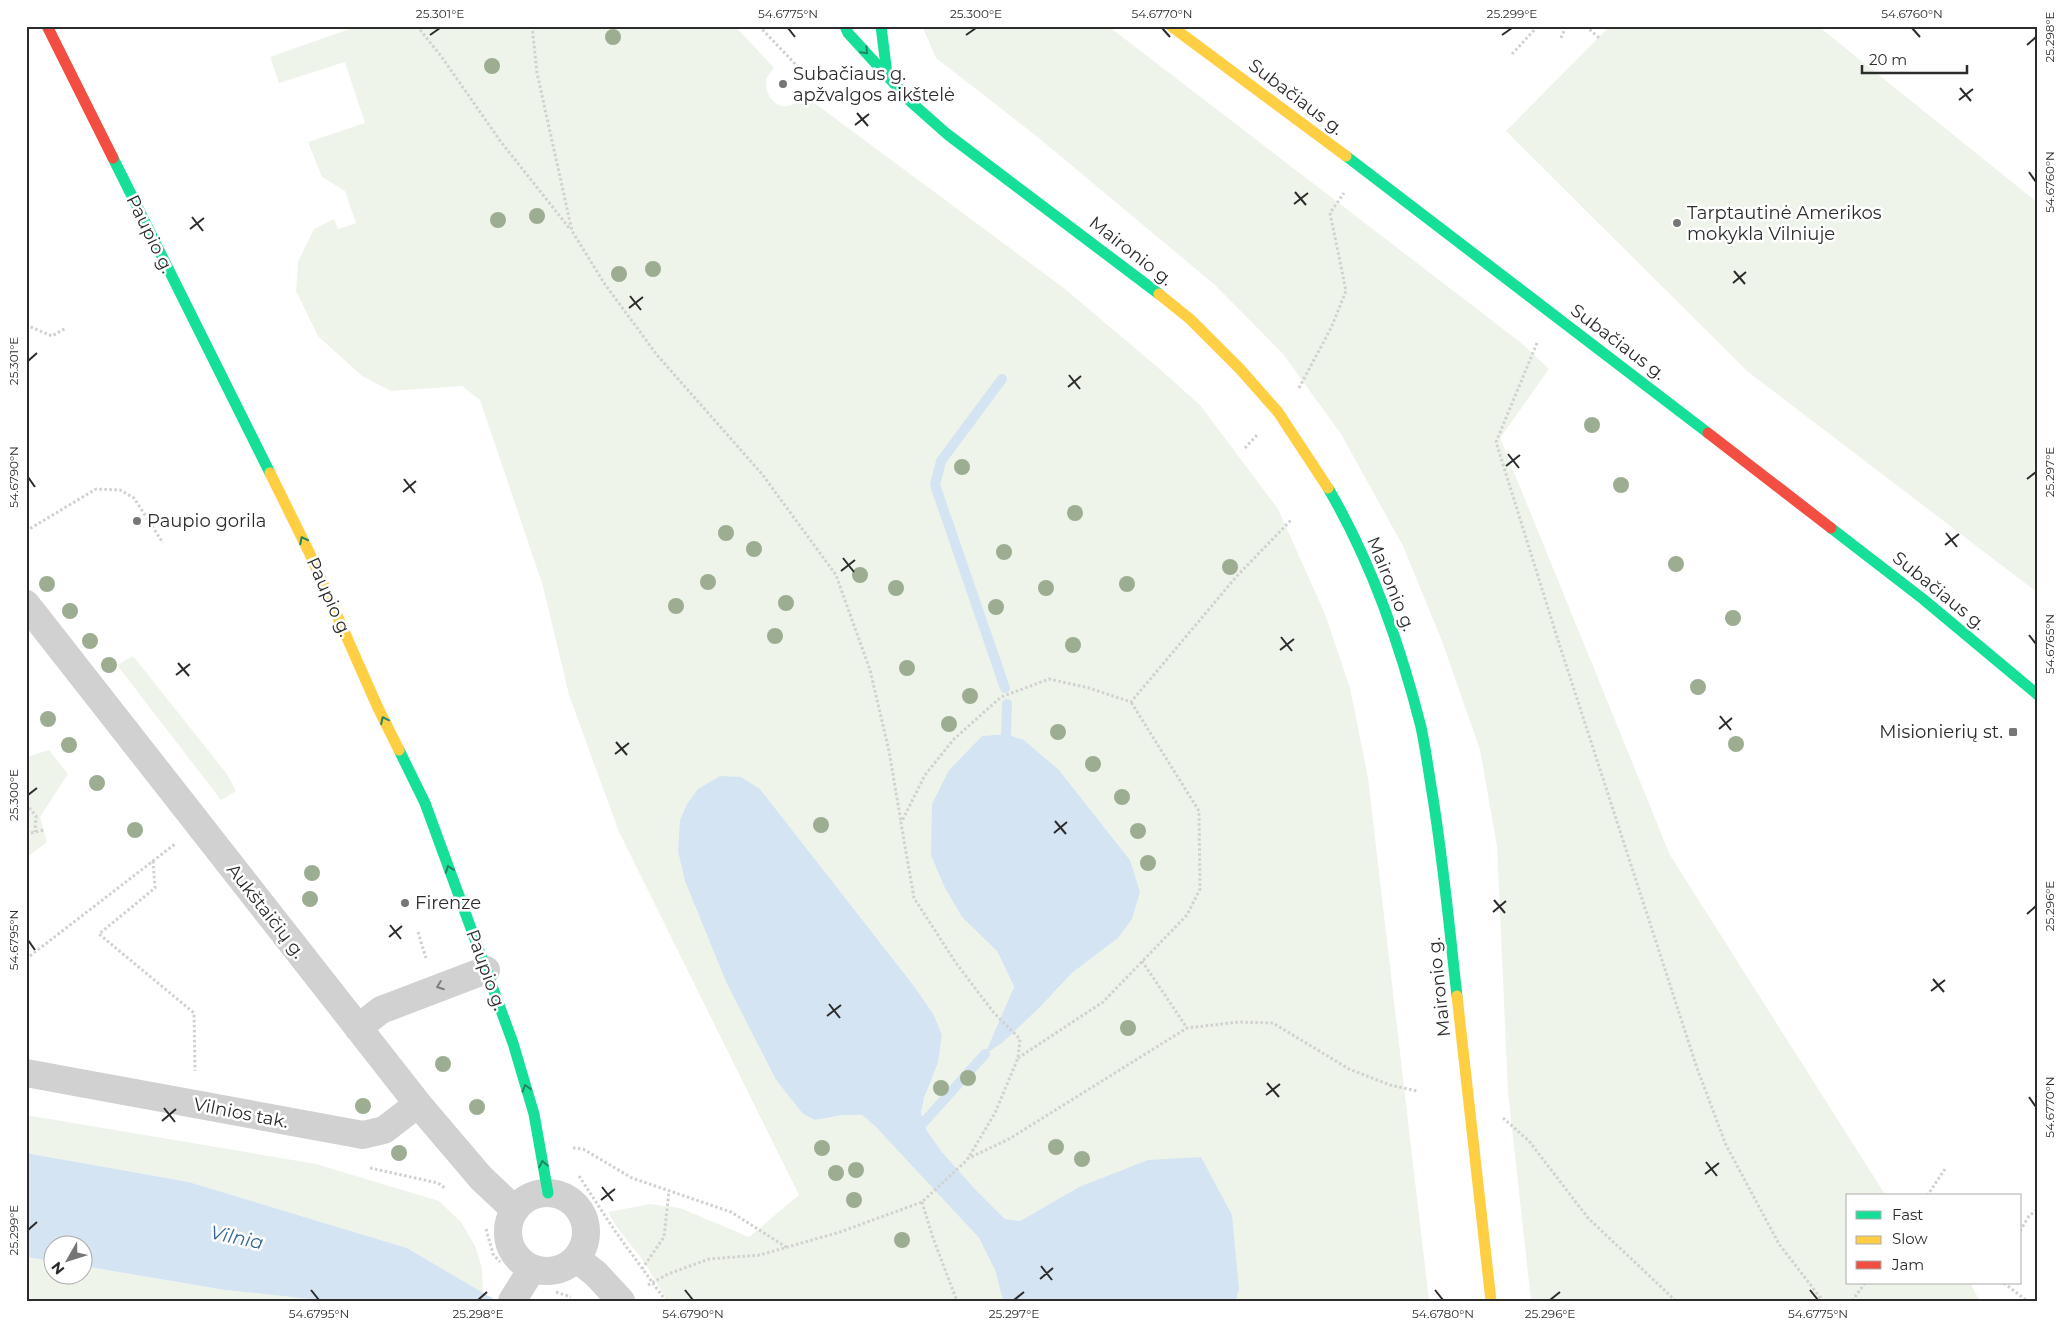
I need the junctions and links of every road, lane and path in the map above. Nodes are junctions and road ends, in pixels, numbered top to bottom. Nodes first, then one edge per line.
1 (47, 26) edge
2 (417, 26) edge
3 (532, 26) edge
4 (758, 26) edge
5 (845, 26) edge
6 (881, 26) edge
7 (1171, 26) edge
8 (1538, 26) edge
9 (1566, 26) edge
10 (1586, 26) edge
11 (1561, 38) dead end
12 (1599, 38) dead end
13 (1512, 54) dead end
14 (799, 68) dead end
15 (887, 74) junction
16 (1330, 213) dead end
17 (572, 231) junction
18 (26, 325) edge
19 (66, 328) dead end
20 (1537, 343) dead end
21 (1278, 412) junction
22 (1245, 448) dead end
23 (1292, 519) dead end
24 (26, 531) edge
25 (163, 543) dead end
26 (26, 604) edge
27 (2038, 695) edge
28 (1131, 702) junction
29 (26, 804) edge
30 (901, 823) junction
31 (199, 825) junction
32 (44, 830) dead end
33 (35, 832) junction
34 (26, 834) edge
35 (153, 861) junction
36 (26, 959) edge
37 (1142, 961) junction
38 (486, 970) junction
39 (358, 1028) junction
40 (1187, 1028) junction
41 (1018, 1058) junction
42 (26, 1073) edge
43 (1468, 1087) junction
44 (1417, 1091) dead end
45 (193, 1104) junction
46 (418, 1104) junction
47 (563, 1147) dead end
48 (967, 1160) junction
49 (1945, 1169) dead end
50 (669, 1191) junction
51 (548, 1194) junction
52 (1928, 1194) edge
53 (922, 1202) junction
54 (2038, 1209) edge
55 (515, 1210) junction
56 (2022, 1228) edge
57 (786, 1248) junction
58 (576, 1258) junction
59 (532, 1269) junction
60 (642, 1269) dead end
61 (1864, 1284) edge
62 (2005, 1284) edge
63 (513, 1299) edge
64 (620, 1301) edge
65 (666, 1301) edge
66 (957, 1301) edge
67 (1491, 1301) edge
68 (1676, 1301) edge
69 (1823, 1301) edge
70 (1852, 1301) edge
71 (2027, 1301) edge

38 -> 1 main road, Paupio g.
2 - 17 path
3 - 17 path
4 - 14 path
5 -> 15 main road, Maironio g.
6 - 15 main road
7 - 27 main road, Subačiaus g.
8 - 13 path
9 - 11 path
10 - 12 path
15 - 21 main road, Maironio g.
16 - 21 path
17 - 30 path
18 - 19 path
20 - 69 path
21 - 22 path
21 - 43 main road, Maironio g.
23 - 28 path
24 - 25 path
26 - 31 street, Aukštaičių g.
28 - 30 path
28 - 37 path
29 - 33 path
30 - 41 path
31 - 35 path
31 - 39 street, Aukštaičių g.
32 - 33 path
33 - 34 path
35 - 36 path
35 - 45 path
37 - 40 path
37 - 41 path
38 -> 39 street
51 -> 38 main road, Paupio g.
39 - 46 street, Aukštaičių g.
40 - 44 path
40 - 48 path
41 - 48 path
42 - 45 street, Vilnios tak.
43 - 67 main road, Maironio g.
43 - 68 path
45 - 46 street, Vilnios tak.
46 - 55 street, Aukštaičių g.
47 - 50 path
48 - 53 path
49 - 52 path
50 - 57 path
50 - 60 path
51 - 55 street
51 - 58 street
53 - 57 path
53 - 66 path
54 - 56 path
55 - 59 street
57 - 65 path
58 - 59 street
58 - 64 street
59 - 63 street
61 - 70 path
62 - 71 path

